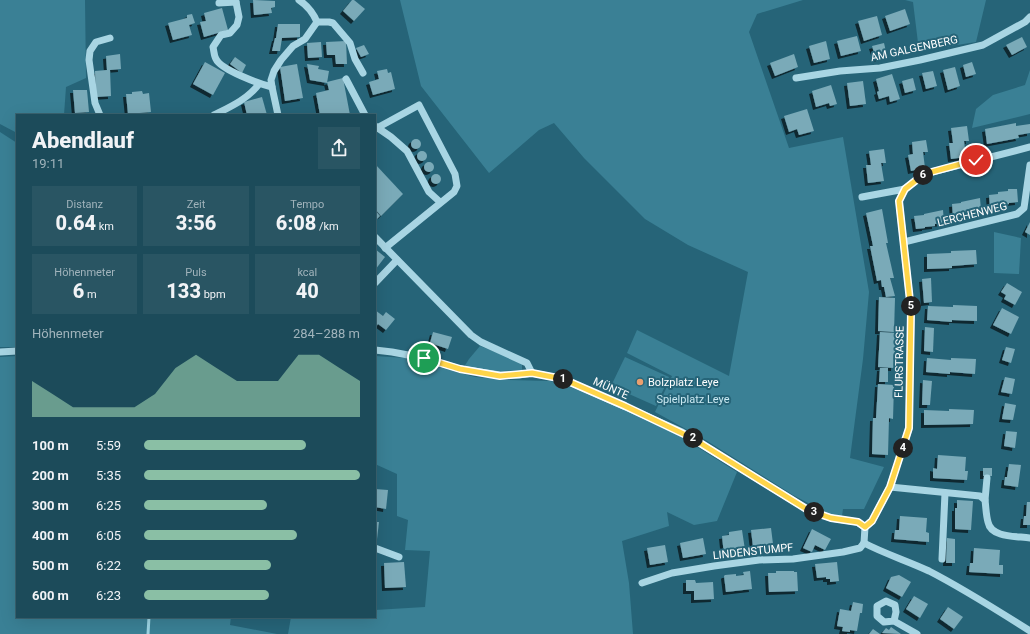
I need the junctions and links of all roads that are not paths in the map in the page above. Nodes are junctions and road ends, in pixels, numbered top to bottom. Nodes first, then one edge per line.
1 (238, 1) edge
2 (301, 1) edge
3 (219, 3) dead end
4 (1030, 17) edge
5 (317, 22) junction
6 (110, 38) dead end
7 (363, 73) dead end
8 (796, 78) dead end
9 (346, 79) dead end
10 (259, 84) junction
11 (272, 87) junction
12 (100, 114) edge
13 (216, 114) edge
14 (278, 114) edge
15 (364, 114) edge
16 (376, 127) edge
17 (1029, 149) edge
18 (1030, 165) edge
19 (905, 189) junction
20 (862, 198) dead end
21 (440, 202) junction
22 (376, 239) edge
23 (904, 242) junction
24 (385, 248) junction
25 (397, 260) junction
26 (376, 282) edge
27 (376, 350) edge
28 (16, 351) edge
29 (0, 352) edge
30 (532, 373) junction
31 (987, 478) dead end
32 (890, 487) junction
33 (945, 493) junction
34 (985, 500) junction
35 (865, 527) junction
36 (1030, 538) edge
37 (864, 543) junction
38 (376, 548) edge
39 (399, 557) dead end
40 (942, 559) dead end
41 (642, 583) dead end
42 (894, 621) dead end
43 (1030, 631) edge
44 (917, 634) edge

1 - 3 street
1 - 10 street
2 - 5 street
4 - 8 street, AM GALGENBERG
5 - 7 street
5 - 11 street
6 - 12 street
9 - 15 street
10 - 11 street
10 - 13 street
11 - 14 street
16 - 21 street
16 - 21 street
17 - 19 street
18 - 23 street, LERCHENWEG
19 - 20 street
19 - 23 street, FLURSTRASSE
21 - 24 street
22 - 24 street
23 - 32 street, FLURSTRASSE
24 - 25 street
25 - 26 street
25 - 30 street
27 - 30 street, MÜNTE
28 - 29 street
30 - 35 street, MÜNTE
31 - 34 street
32 - 33 street
32 - 35 street, FLURSTRASSE
33 - 34 street
33 - 40 street
34 - 36 street
35 - 37 street
37 - 41 street, LINDENSTUMPF
37 - 43 street
38 - 39 street
42 - 44 street

